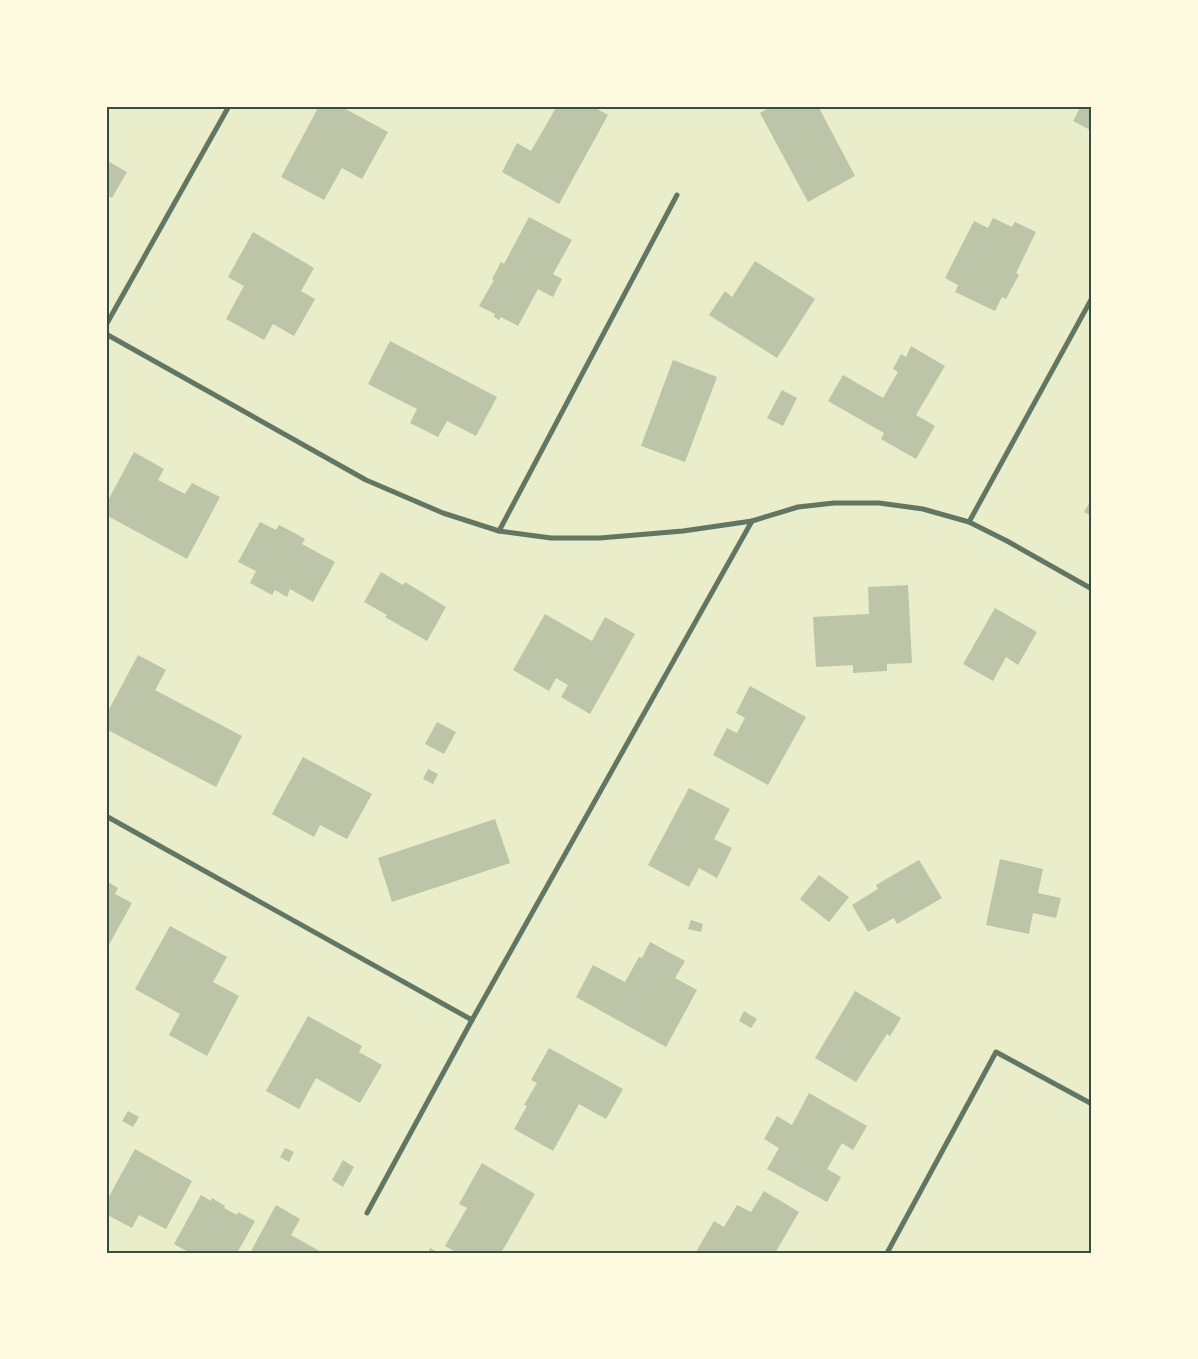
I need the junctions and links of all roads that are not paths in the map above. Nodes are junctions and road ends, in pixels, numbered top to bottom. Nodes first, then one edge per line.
1 (229, 106) edge
2 (677, 194) dead end
3 (1092, 298) edge
4 (106, 325) edge
5 (106, 334) edge
6 (752, 521) junction
7 (969, 522) junction
8 (499, 531) junction
9 (1092, 589) edge
10 (106, 816) edge
11 (472, 1020) junction
12 (1092, 1104) edge
13 (367, 1213) dead end
14 (887, 1253) edge

1 - 4 street
2 - 8 street
3 - 7 street
5 - 8 street
6 - 7 street
6 - 8 street
6 - 11 street
7 - 9 street
10 - 11 street
11 - 13 street
12 - 14 street

